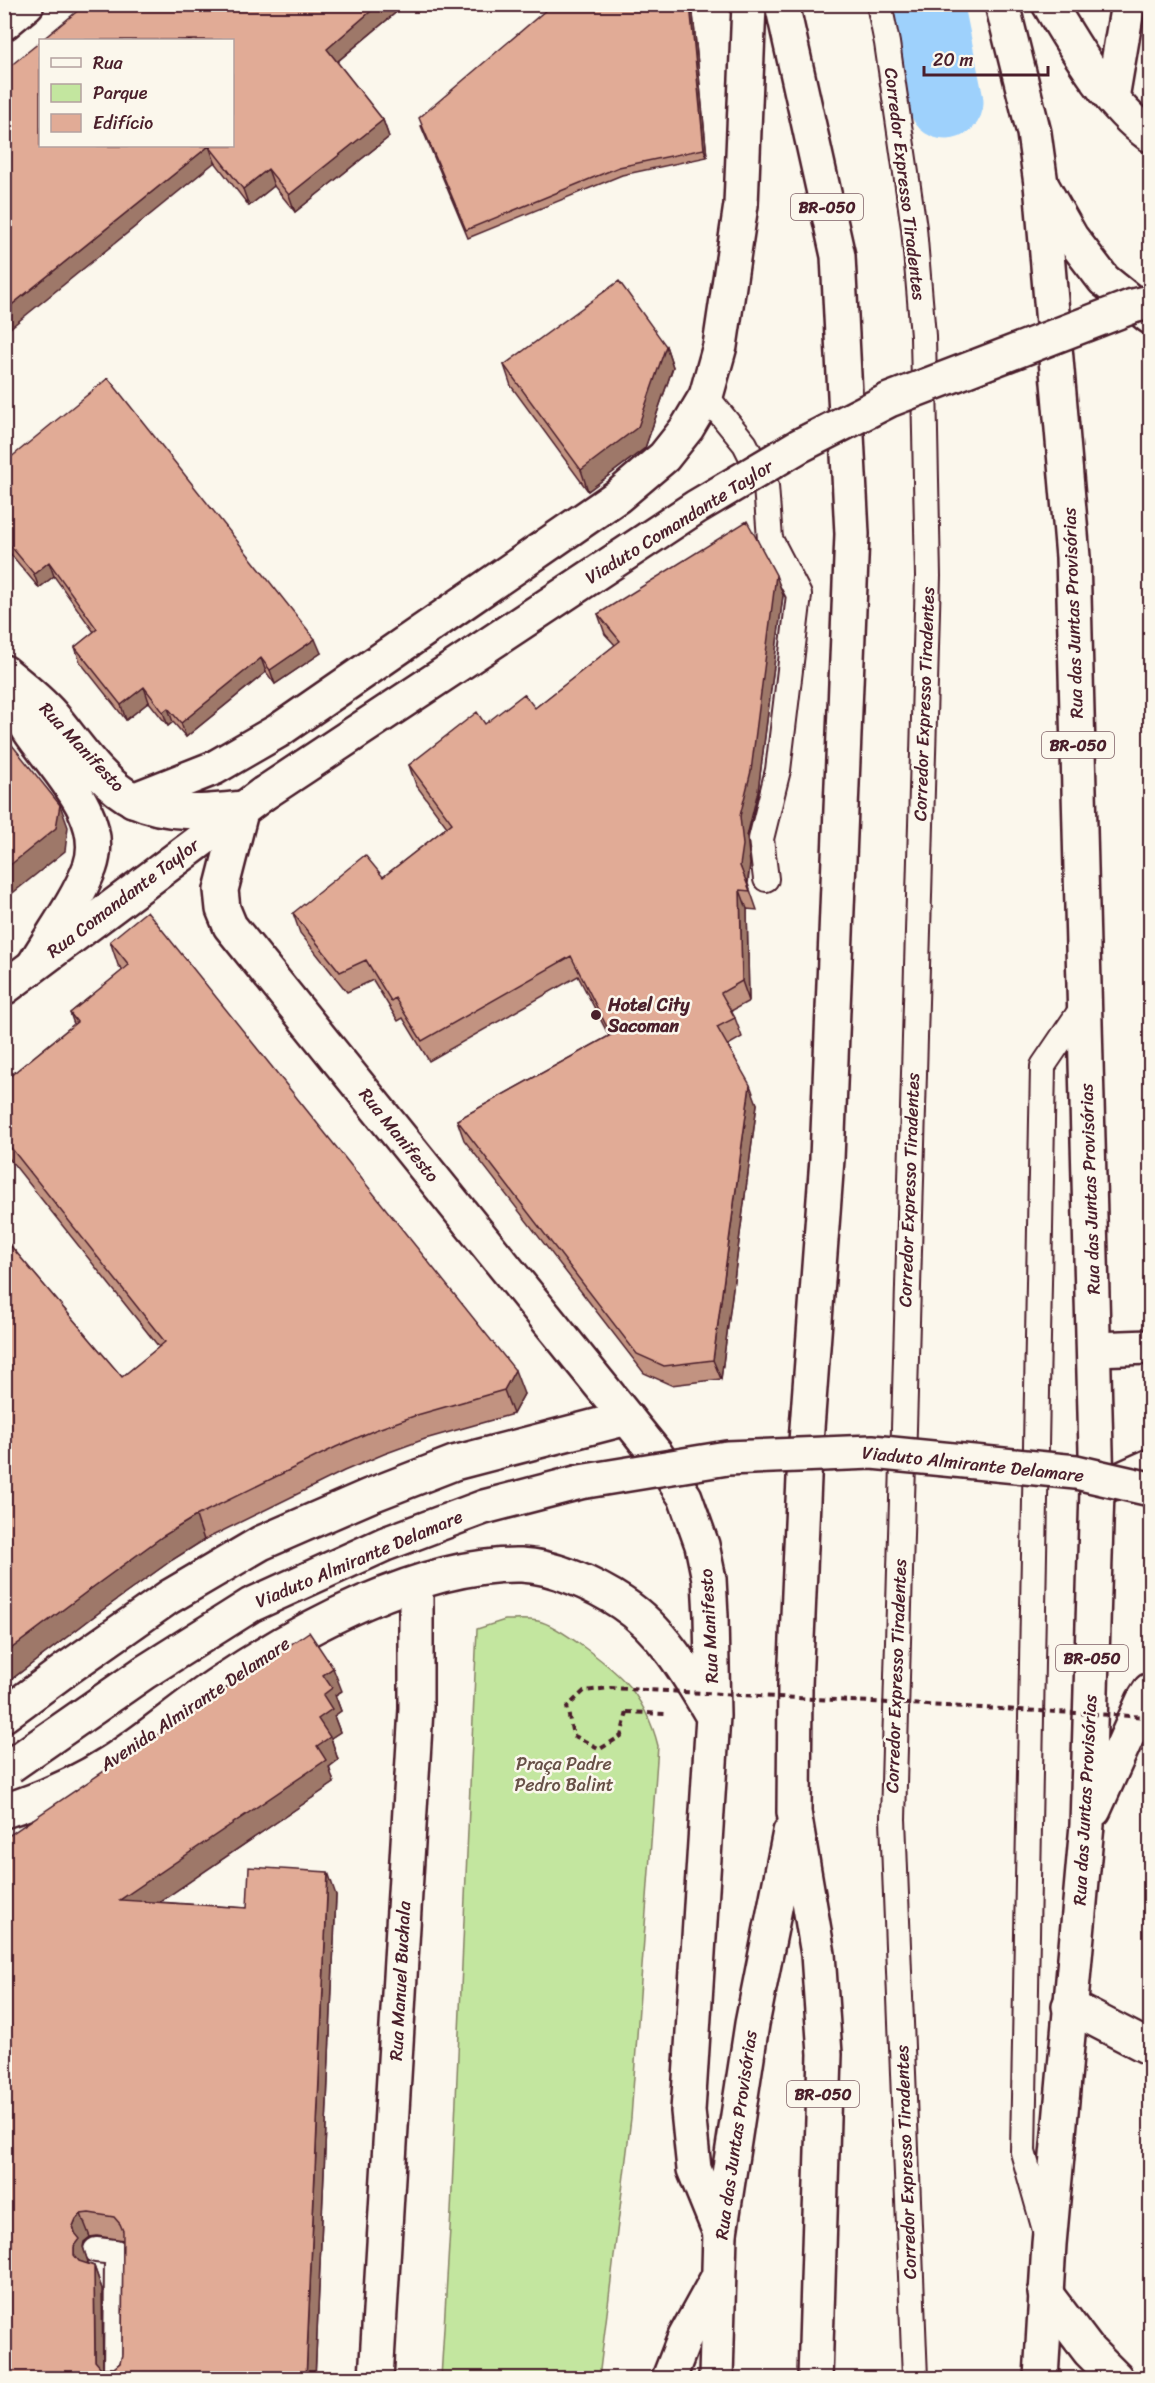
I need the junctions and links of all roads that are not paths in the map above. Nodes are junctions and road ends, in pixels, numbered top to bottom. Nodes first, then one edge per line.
1 (27, 4) edge
2 (749, 4) edge
3 (782, 4) edge
4 (879, 4) edge
5 (1002, 4) edge
6 (1049, 4) edge
7 (1128, 4) edge
8 (4, 23) edge
9 (1112, 98) junction
10 (1150, 135) edge
11 (1041, 184) junction
12 (1150, 302) edge
13 (1150, 316) edge
14 (706, 396) junction
15 (4, 673) edge
16 (134, 800) junction
17 (252, 801) junction
18 (766, 879) dead end
19 (35, 963) junction
20 (4, 988) edge
21 (1085, 1004) junction
22 (1150, 1347) edge
23 (1094, 1349) junction
24 (627, 1418) junction
25 (1150, 1466) edge
26 (1150, 1489) edge
27 (1097, 1490) junction
28 (416, 1584) junction
29 (1150, 1690) edge
30 (4, 1715) edge
31 (713, 1716) junction
32 (7, 1768) edge
33 (4, 1811) edge
34 (794, 1812) junction
35 (1087, 1825) junction
36 (1069, 2006) junction
37 (1150, 2048) edge
38 (720, 2233) junction
39 (1049, 2244) junction
40 (103, 2267) dead end
41 (718, 2277) junction
42 (1045, 2293) junction
43 (1041, 2378) edge
44 (116, 2379) edge
45 (376, 2379) edge
46 (669, 2379) edge
47 (716, 2379) edge
48 (815, 2379) edge
49 (915, 2379) edge
50 (1116, 2379) edge

1 - 8 main road
2 - 14 main road
3 - 34 main road, Rua das Juntas Provisórias / BR-050
4 - 49 lane, Corredor Expresso Tiradentes
5 - 11 main road, Rua das Juntas Provisórias / BR-050
6 - 9 main road
7 - 9 main road
9 - 10 main road
11 - 13 main road
11 - 21 main road, Rua das Juntas Provisórias / BR-050
12 - 17 main road, Viaduto Comandante Taylor, bridge
14 - 16 main road
14 - 18 lane
15 - 16 main road, Rua Manifesto
15 - 19 main road, Rua Manifesto
16 - 17 main road, Rua Manifesto
17 - 19 main road, Rua Comandante Taylor
17 - 24 main road, Rua Manifesto
19 - 20 main road, Rua Comandante Taylor
21 - 23 main road, Rua das Juntas Provisórias / BR-050
21 - 39 lane
22 - 23 main road
23 - 27 main road, Rua das Juntas Provisórias / BR-050
24 - 30 main road
24 - 31 main road, Rua Manifesto
25 - 27 main road
26 - 32 main road, Viaduto Almirante Delamare, bridge
27 - 35 main road, Rua das Juntas Provisórias / BR-050
28 - 31 main road, Avenida Almirante Delamare
28 - 33 main road, Avenida Almirante Delamare
28 - 45 main road, Rua Manuel Buchala
29 - 35 main road
31 - 38 main road
34 - 38 main road, Rua das Juntas Provisórias
34 - 48 main road, Rua das Juntas Provisórias / BR-050
35 - 36 main road, Rua das Juntas Provisórias / BR-050
36 - 37 main road
36 - 39 main road, Rua das Juntas Provisórias / BR-050
38 - 41 main road, Rua das Juntas Provisórias
39 - 42 main road, Rua das Juntas Provisórias / BR-050
40 - 44 lane
41 - 46 main road, Rua das Juntas Provisórias
41 - 47 main road
42 - 43 main road, Rua das Juntas Provisórias / BR-050
42 - 50 main road

